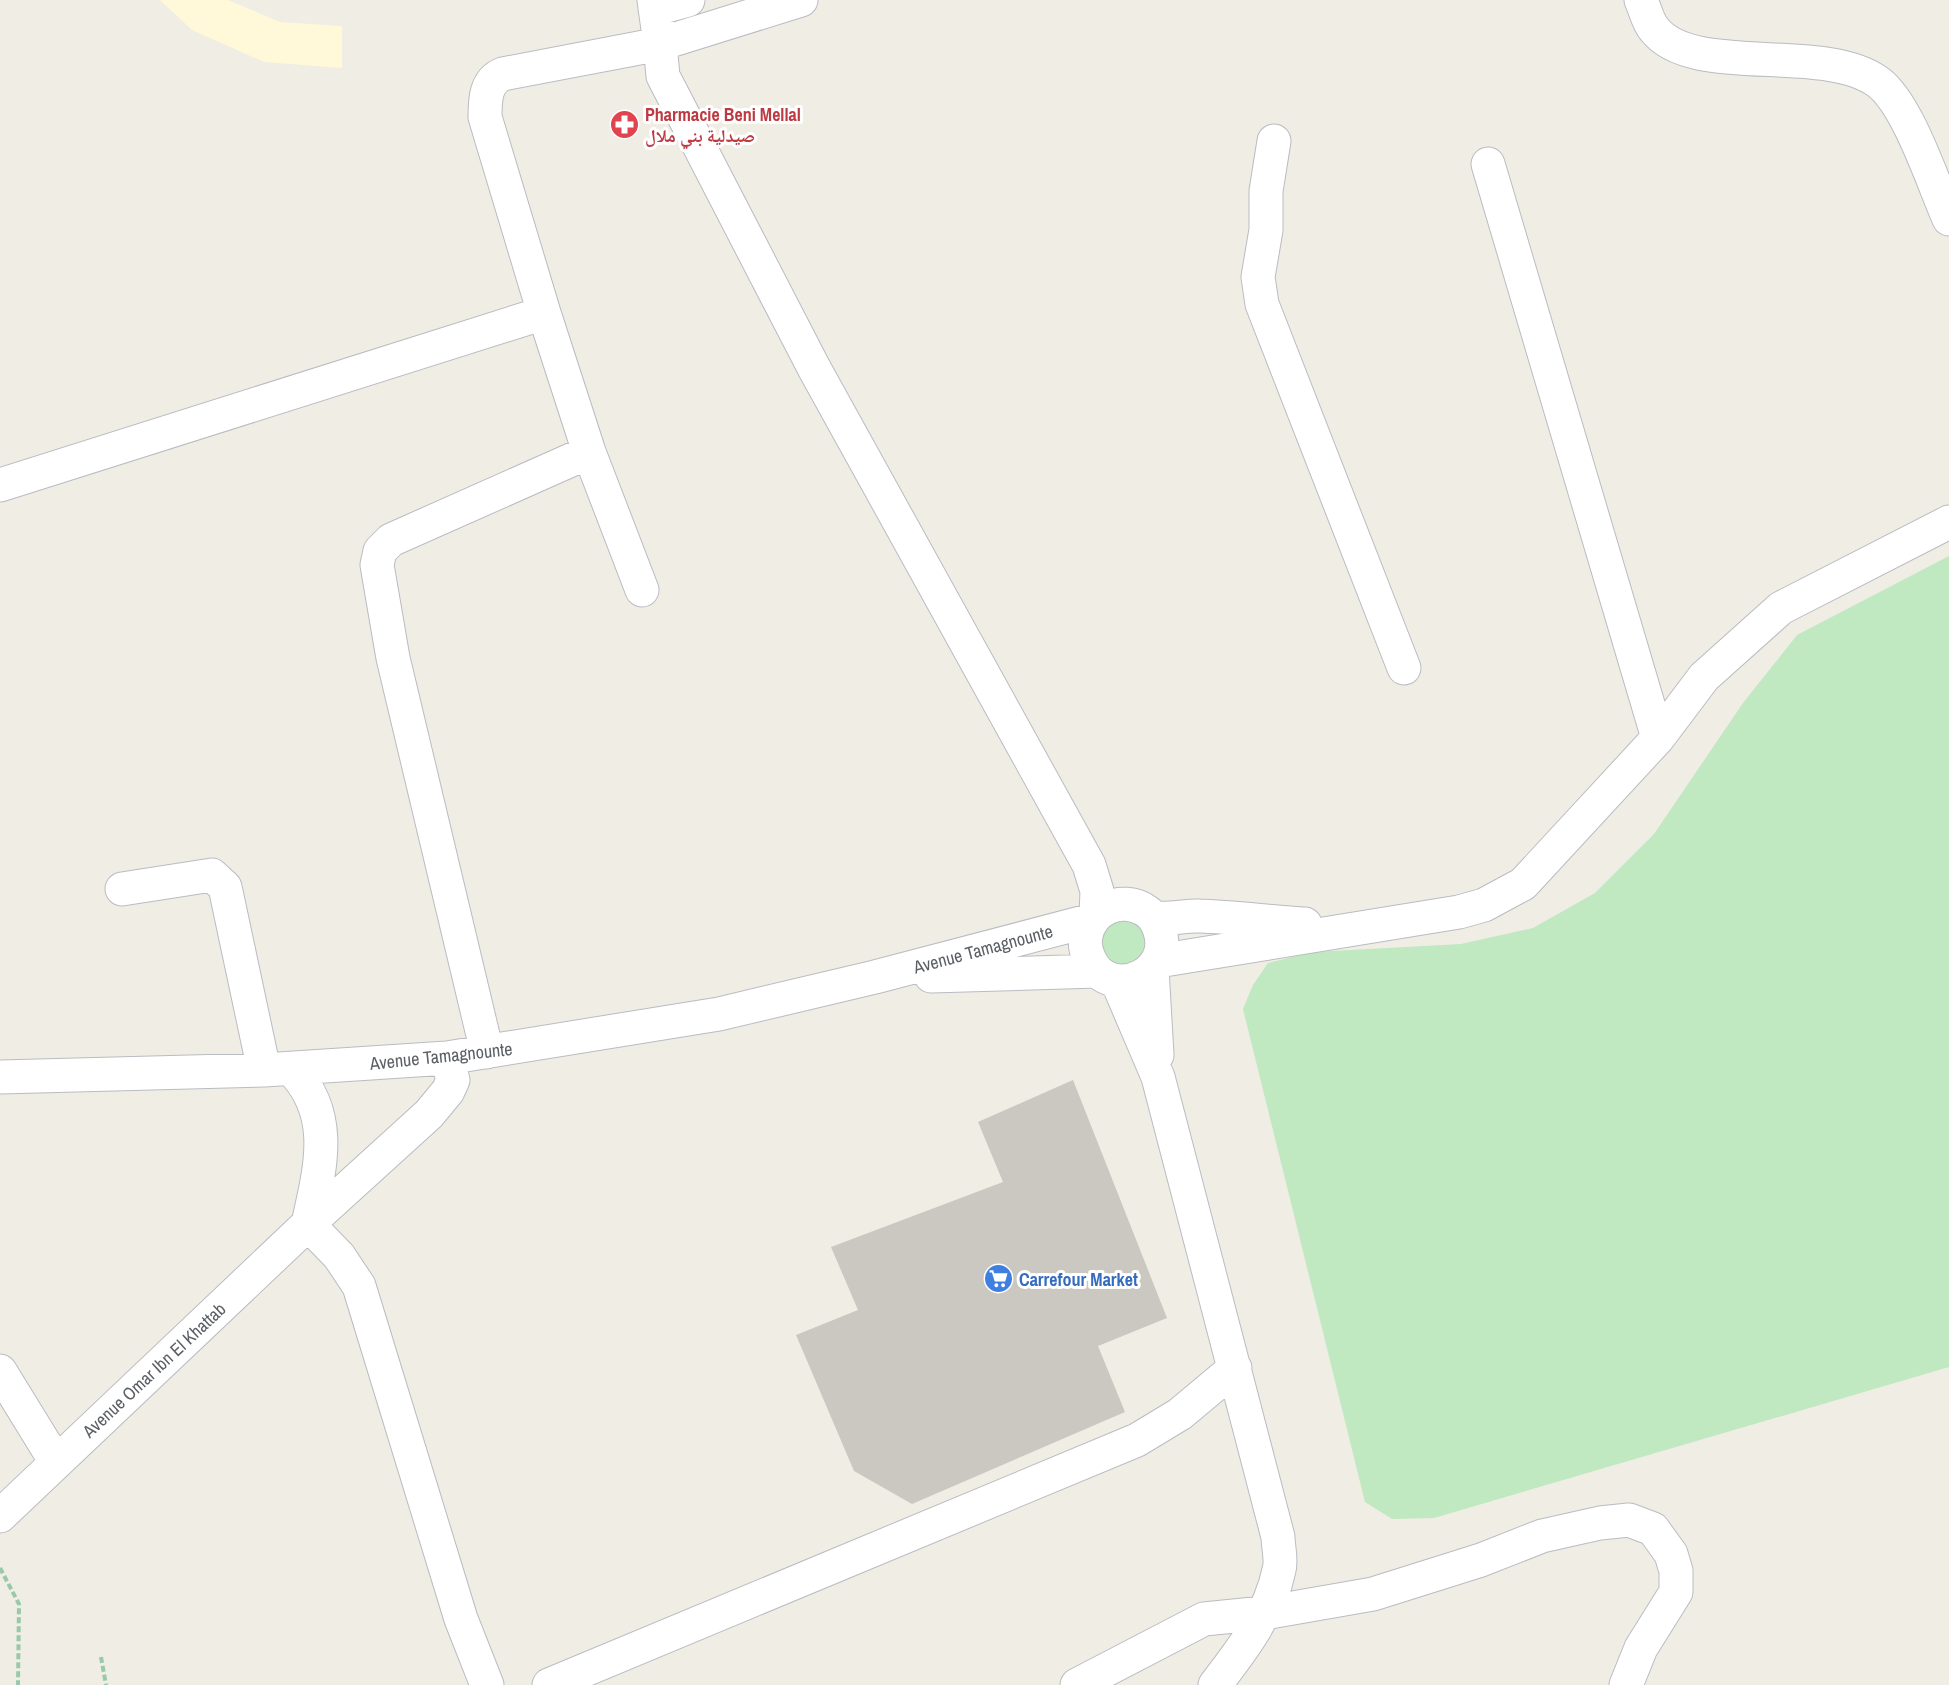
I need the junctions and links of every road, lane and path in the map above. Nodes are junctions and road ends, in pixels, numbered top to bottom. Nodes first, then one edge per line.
1 (688, 0) edge
2 (801, 0) edge
3 (1641, 0) edge
4 (654, 5) edge
5 (660, 44) junction
6 (1274, 141) dead end
7 (1488, 164) dead end
8 (1949, 219) edge
9 (544, 313) junction
10 (589, 452) junction
11 (0, 485) edge
12 (1949, 522) edge
13 (642, 590) dead end
14 (1404, 668) dead end
15 (1658, 738) junction
16 (1089, 865) junction
17 (122, 889) dead end
18 (1140, 910) junction
19 (1094, 918) junction
20 (1354, 928) junction
21 (1155, 965) junction
22 (1107, 976) junction
23 (875, 977) junction
24 (487, 1052) junction
25 (447, 1058) junction
26 (278, 1070) junction
27 (0, 1077) edge
28 (1158, 1077) junction
29 (308, 1224) junction
30 (1235, 1368) junction
31 (0, 1371) edge
32 (56, 1462) junction
33 (0, 1516) edge
34 (0, 1568) edge
35 (1264, 1613) junction
36 (101, 1657) dead end
37 (18, 1685) edge
38 (106, 1685) edge
39 (487, 1685) edge
40 (549, 1685) edge
41 (1077, 1685) edge
42 (1215, 1685) edge
43 (1626, 1685) edge

1 - 4 street
2 - 5 street
3 - 8 street
4 - 5 street
5 - 9 street
5 - 16 street
6 - 14 street
7 - 15 street
9 - 10 street
9 - 11 street
10 - 13 street
10 - 24 street
12 - 15 street
15 - 20 street
16 - 18 street
16 - 19 street
17 - 26 street
18 - 19 street
18 - 20 street
18 - 21 street
19 - 22 street
19 - 23 street, Avenue Tamagnounte
20 - 21 street
21 - 22 street
21 - 28 street
22 - 23 street, Avenue Tamagnounte
22 - 28 street
23 - 24 street, Avenue Tamagnounte
24 - 25 street, Avenue Tamagnounte
25 - 26 street, Avenue Tamagnounte
25 - 29 street, Avenue Omar Ibn El Khattab
26 - 27 street, Avenue Tamagnounte
26 - 29 street
28 - 30 street
29 - 32 street, Avenue Omar Ibn El Khattab
29 - 39 street
30 - 35 street
30 - 40 street
31 - 32 street
32 - 33 street, Avenue Omar Ibn El Khattab
34 - 37 path
35 - 41 street
35 - 42 street
35 - 43 street
36 - 38 path

